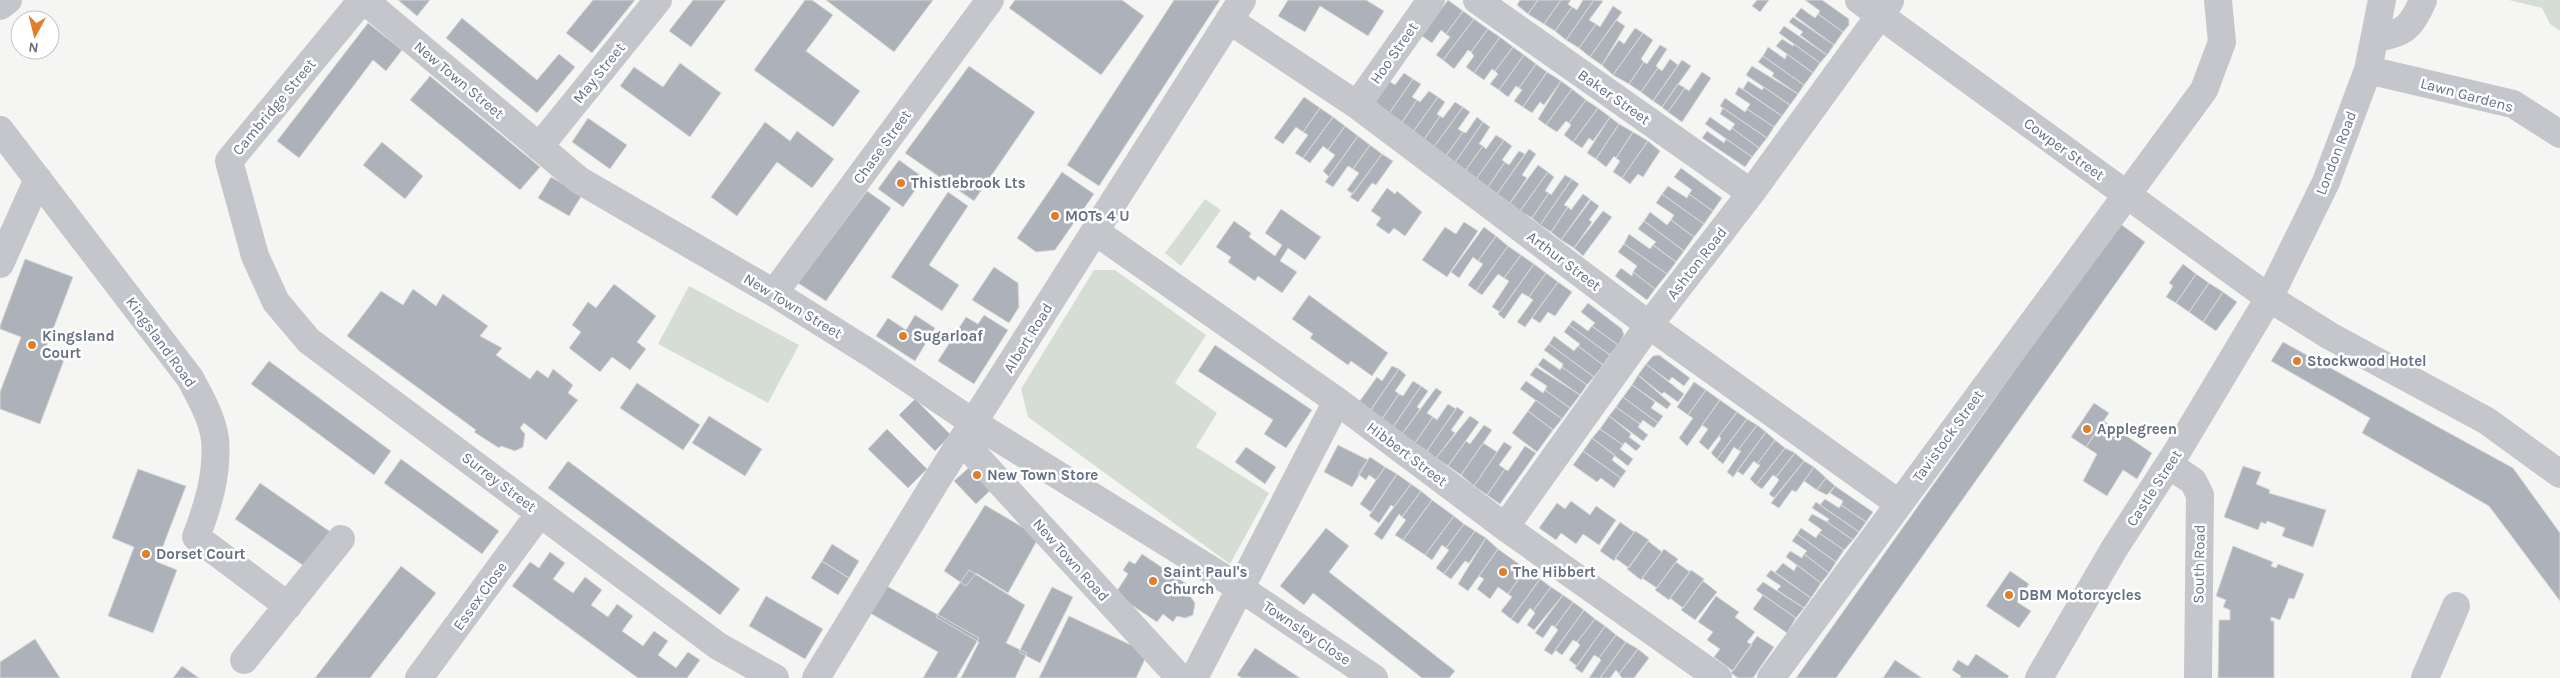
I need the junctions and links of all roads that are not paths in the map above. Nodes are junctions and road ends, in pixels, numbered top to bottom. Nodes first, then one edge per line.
1 (8, 0) edge
2 (363, 0) edge
3 (658, 0) edge
4 (990, 0) edge
5 (1431, 0) edge
6 (1477, 0) edge
7 (2218, 0) edge
8 (2382, 0) edge
9 (2423, 0) edge
10 (1876, 5) edge
11 (0, 6) edge
12 (1235, 10) edge
13 (2375, 38) junction
14 (2368, 70) junction
15 (1357, 105) junction
16 (0, 130) edge
17 (2560, 134) edge
18 (540, 147) junction
19 (38, 179) junction
20 (1752, 193) junction
21 (2126, 194) junction
22 (1096, 232) junction
23 (255, 256) joint
24 (0, 264) edge
25 (774, 293) junction
26 (2269, 298) junction
27 (1649, 325) junction
28 (1336, 401) junction
29 (968, 432) junction
30 (2168, 465) junction
31 (2560, 474) edge
32 (1898, 503) junction
33 (540, 513) junction
34 (1506, 527) junction
35 (341, 538) dead end
36 (1240, 588) junction
37 (288, 606) junction
38 (2456, 606) dead end
39 (244, 660) dead end
40 (419, 678) edge
41 (775, 678) edge
42 (816, 678) edge
43 (1180, 678) edge
44 (1194, 678) edge
45 (1374, 678) edge
46 (1718, 678) edge
47 (1772, 678) edge
48 (2039, 678) edge
49 (2198, 678) edge
50 (2425, 678) edge

1 - 11 street
2 - 18 street, New Town Street
2 - 23 street, Cambridge Street
3 - 18 street, May Street
4 - 25 street, Chase Street
5 - 15 street, Hoo Street
6 - 20 street, Baker Street
7 - 21 street, Tavistock Street
8 - 13 street, London Road
9 - 13 street
10 - 20 street, Ashton Road
10 - 21 street, Cowper Street
12 - 15 street, Arthur Street
12 - 22 street, Albert Road
13 - 14 street, London Road
14 - 17 street, Lawn Gardens
14 - 26 street, London Road
15 - 27 street, Arthur Street
16 - 19 street, Kingsland Road
18 - 25 street, New Town Street
19 - 24 street
19 - 37 street, Kingsland Road
20 - 27 street, Ashton Road
21 - 26 street, Cowper Street
21 - 32 street, Tavistock Street
22 - 28 street, Hibbert Street
22 - 29 street, Albert Road
23 - 33 street, Surrey Street
25 - 29 street, New Town Street
26 - 30 street, Castle Street
26 - 31 street, Cowper Street
27 - 32 street, Arthur Street
27 - 34 street, Ashton Road
28 - 34 street, Hibbert Street
28 - 36 street
29 - 36 street, New Town Street
29 - 42 street, Albert Road
29 - 43 street, New Town Road
30 - 48 street, Castle Street
30 - 49 street, South Road
32 - 47 street, Tavistock Street
33 - 40 street, Essex Close
33 - 41 street, Surrey Street
34 - 46 street, Hibbert Street
35 - 37 street
36 - 44 street
36 - 45 street, Townsley Close
37 - 39 street
38 - 50 street

